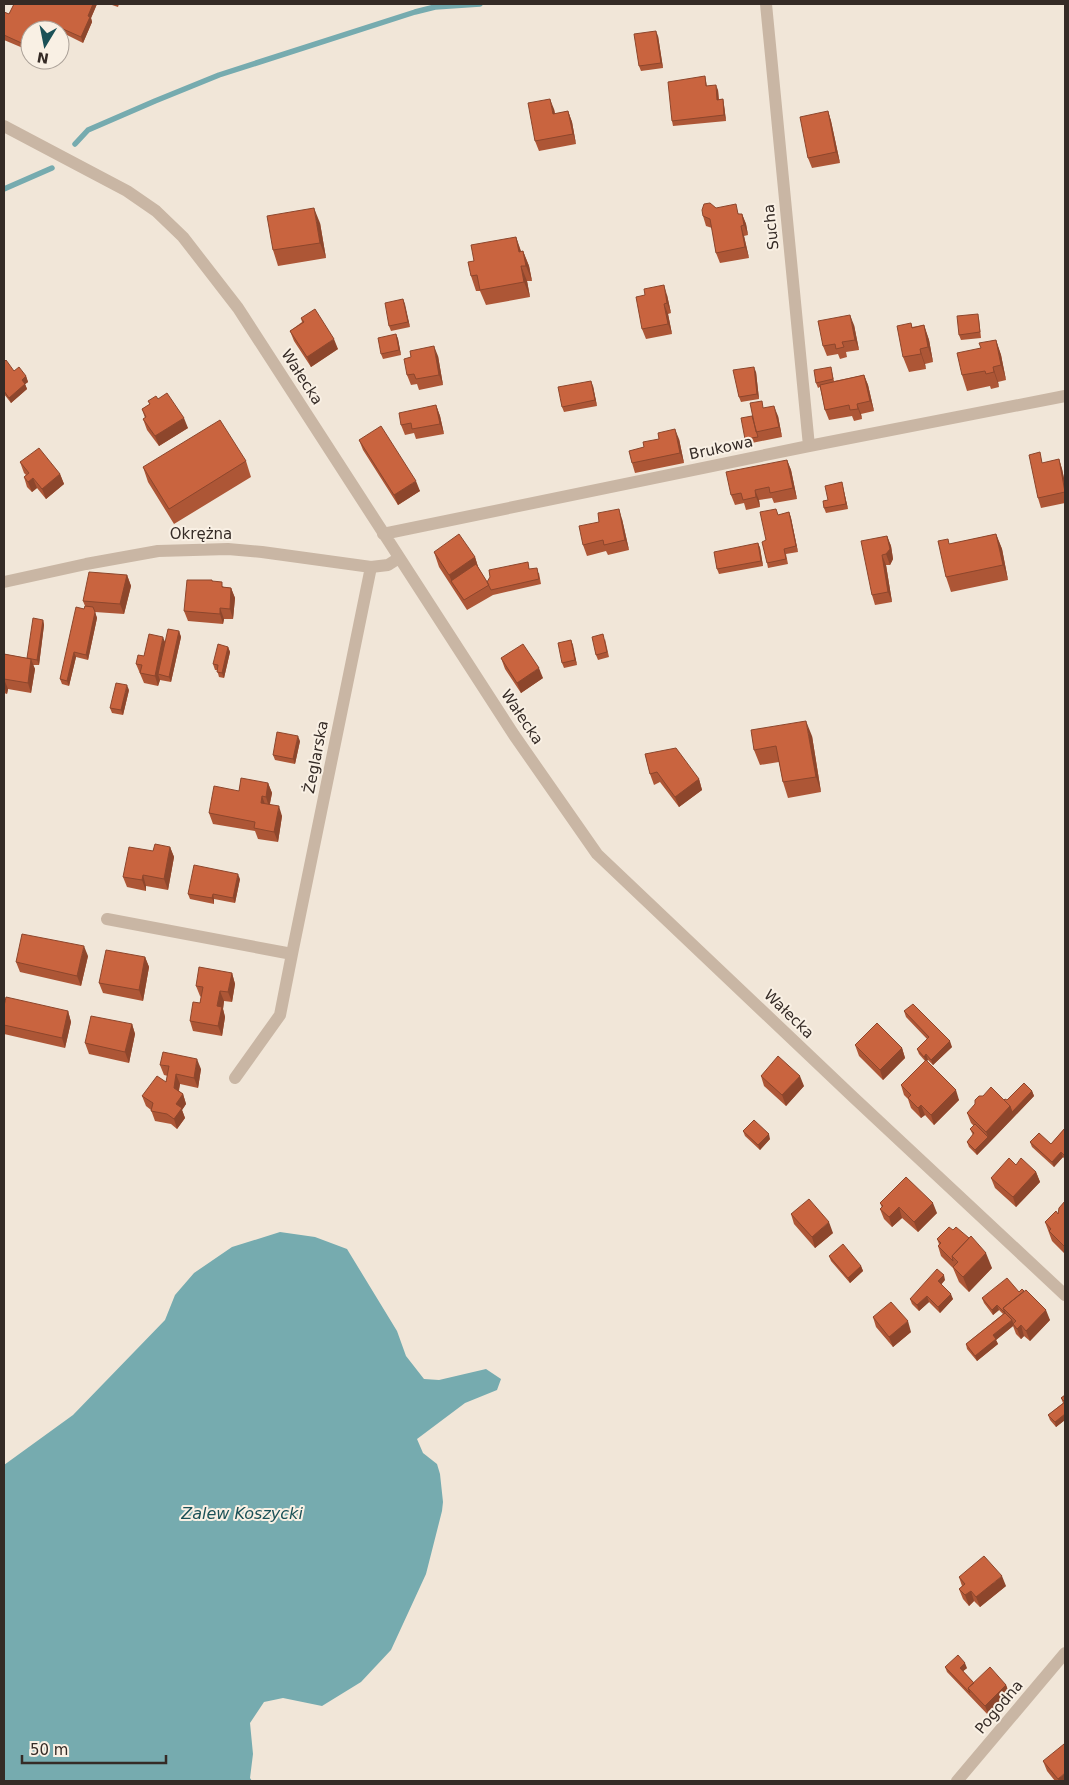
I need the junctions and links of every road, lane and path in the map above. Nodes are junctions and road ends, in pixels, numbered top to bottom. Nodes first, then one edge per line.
1 (766, 4) edge
2 (4, 126) edge
3 (1065, 396) edge
4 (809, 446) junction
5 (383, 534) junction
6 (399, 558) junction
7 (371, 567) junction
8 (4, 582) edge
9 (107, 919) dead end
10 (292, 954) junction
11 (235, 1078) dead end
12 (1065, 1295) edge
13 (1065, 1653) edge
14 (957, 1781) edge

1 - 4 street, Sucha
2 - 5 street, Wałecka
3 - 4 street, Brukowa
4 - 5 street, Brukowa
5 - 6 street, Wałecka
6 - 7 street, Okrężna
6 - 12 street, Wałecka
7 - 8 street, Okrężna
7 - 10 street, Żeglarska
9 - 10 street
10 - 11 street, Żeglarska
13 - 14 street, Pogodna

